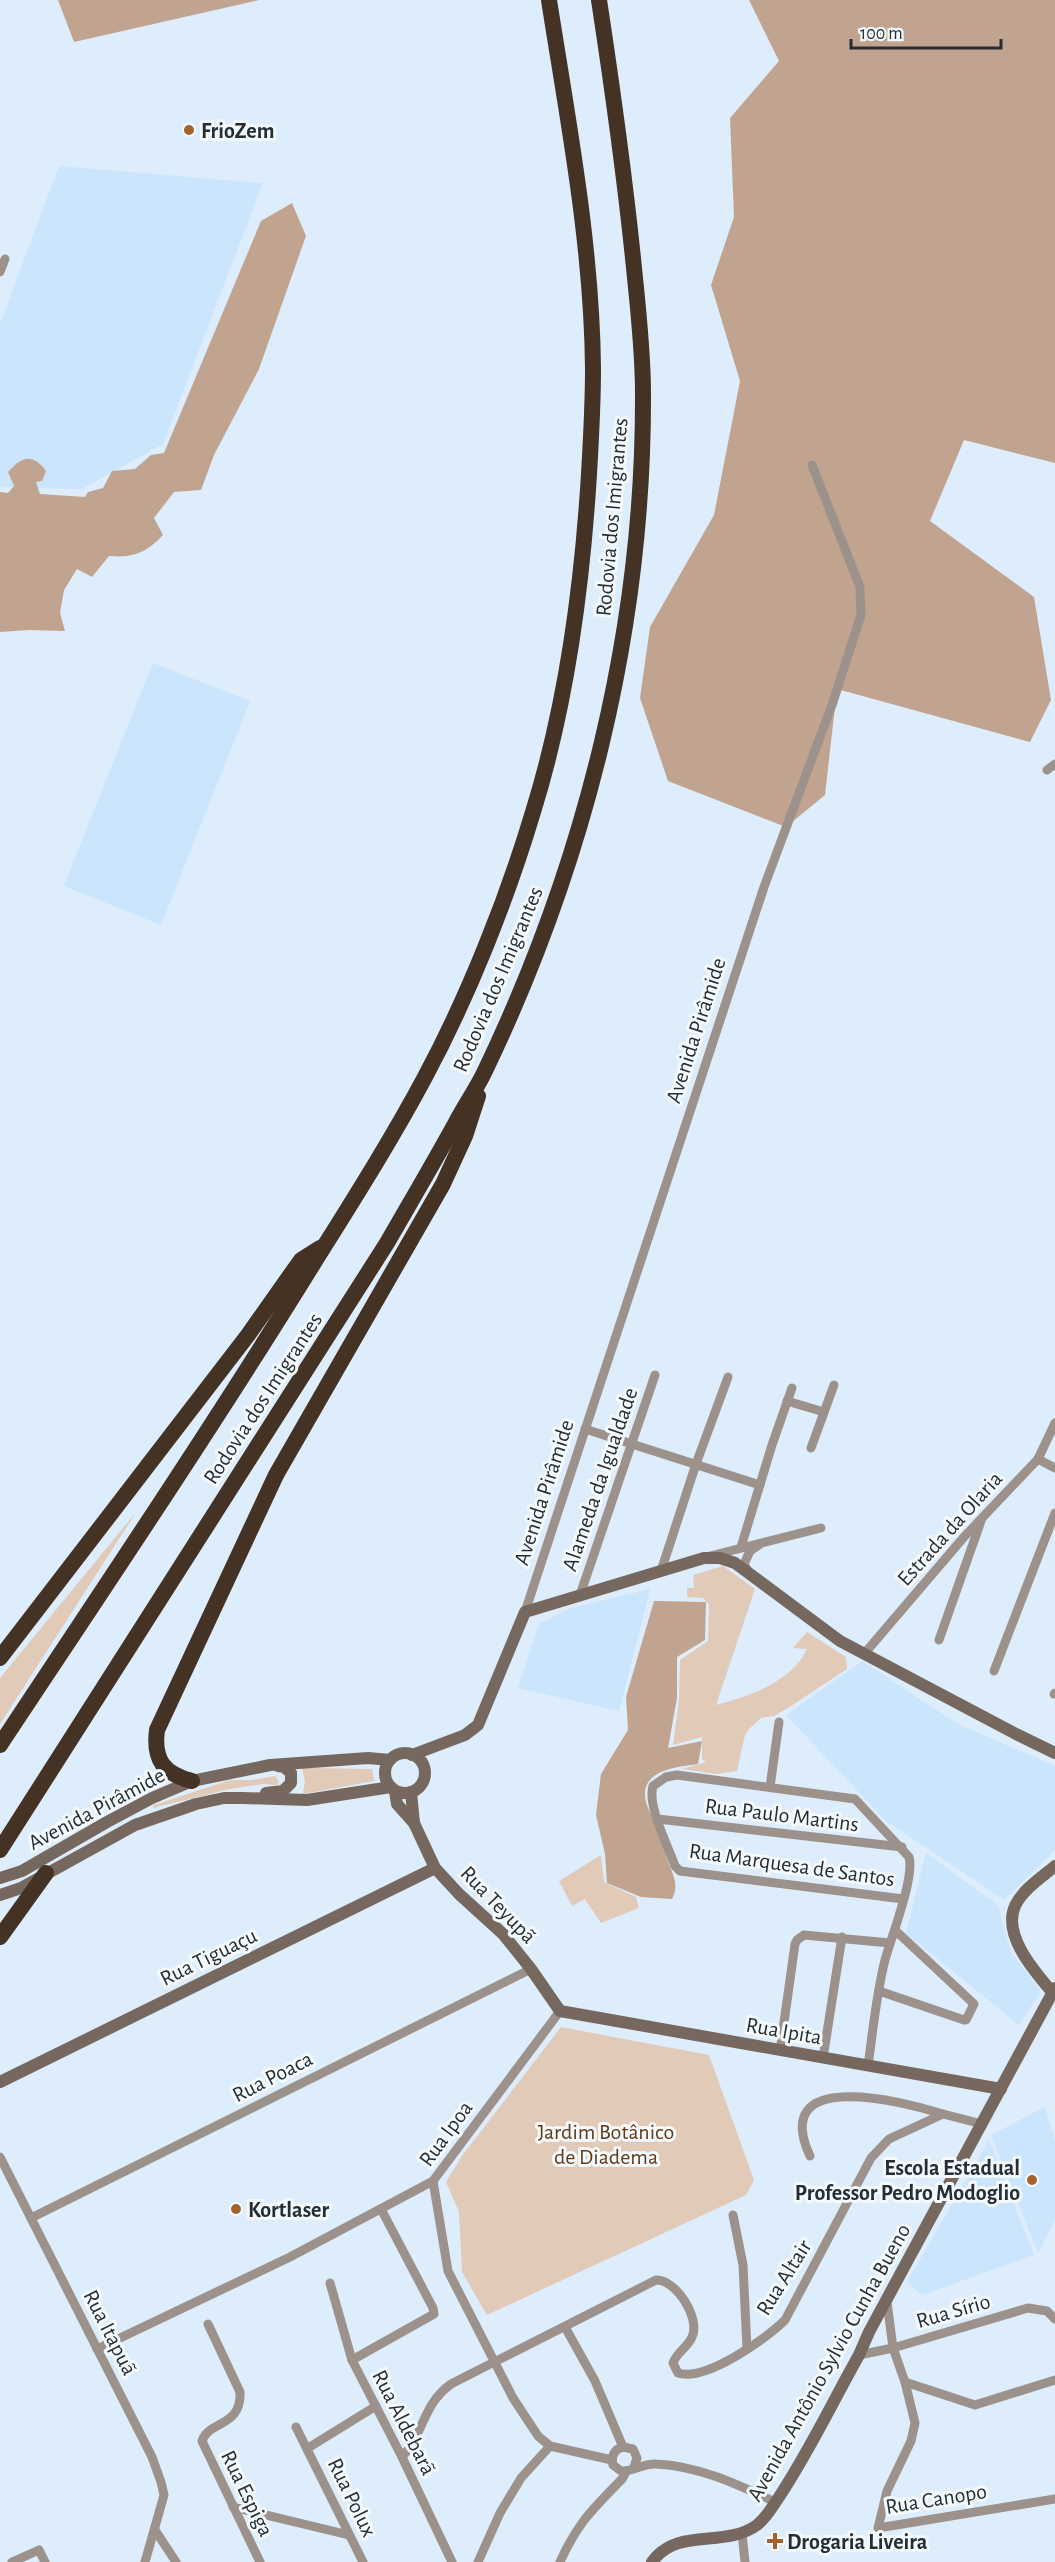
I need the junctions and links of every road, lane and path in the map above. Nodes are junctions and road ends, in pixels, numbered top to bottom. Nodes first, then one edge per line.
1 (549, 0) edge
2 (600, 0) edge
3 (5, 259) dead end
4 (0, 272) edge
5 (812, 465) dead end
6 (483, 1075) junction
7 (326, 1244) junction
8 (655, 1375) dead end
9 (728, 1377) dead end
10 (834, 1384) dead end
11 (792, 1388) dead end
12 (788, 1401) junction
13 (824, 1412) junction
14 (1055, 1424) edge
15 (585, 1429) junction
16 (632, 1444) junction
17 (812, 1448) dead end
18 (1038, 1459) junction
19 (696, 1464) junction
20 (1055, 1468) edge
21 (760, 1485) junction
22 (1055, 1512) edge
23 (982, 1519) junction
24 (821, 1528) dead end
25 (761, 1543) junction
26 (741, 1546) junction
27 (704, 1558) junction
28 (661, 1571) junction
29 (748, 1571) junction
30 (580, 1596) junction
31 (525, 1612) junction
32 (939, 1640) dead end
33 (864, 1654) junction
34 (0, 1658) edge
35 (994, 1671) dead end
36 (779, 1722) dead end
37 (0, 1745) edge
38 (438, 1747) junction
39 (1055, 1752) edge
40 (412, 1755) junction
41 (390, 1760) junction
42 (270, 1765) junction
43 (424, 1766) junction
44 (192, 1781) junction
45 (770, 1787) junction
46 (393, 1789) junction
47 (411, 1792) junction
48 (224, 1798) junction
49 (658, 1819) junction
50 (414, 1823) junction
51 (902, 1847) junction
52 (0, 1850) edge
53 (1055, 1866) edge
54 (435, 1868) junction
55 (46, 1873) junction
56 (0, 1878) edge
57 (0, 1895) edge
58 (903, 1899) junction
59 (896, 1931) junction
60 (0, 1936) edge
61 (842, 1937) junction
62 (891, 1943) junction
63 (531, 1969) junction
64 (879, 1990) junction
65 (1053, 1990) edge
66 (1049, 2010) edge
67 (560, 2011) junction
68 (780, 2051) junction
69 (823, 2058) junction
70 (868, 2066) junction
71 (0, 2082) edge
72 (1001, 2090) junction
73 (943, 2114) junction
74 (982, 2124) junction
75 (810, 2156) dead end
76 (0, 2157) edge
77 (433, 2181) junction
78 (381, 2210) junction
79 (733, 2216) dead end
80 (31, 2218) junction
81 (330, 2283) dead end
82 (887, 2302) junction
83 (1055, 2319) edge
84 (208, 2324) dead end
85 (565, 2327) junction
86 (893, 2348) junction
87 (97, 2349) junction
88 (747, 2349) junction
89 (859, 2355) junction
90 (352, 2360) junction
91 (495, 2360) junction
92 (1055, 2380) edge
93 (905, 2382) junction
94 (376, 2406) junction
95 (296, 2427) dead end
96 (550, 2446) junction
97 (623, 2447) junction
98 (308, 2448) junction
99 (636, 2453) junction
100 (402, 2457) junction
101 (612, 2460) junction
102 (654, 2463) junction
103 (630, 2470) junction
104 (1055, 2499) edge
105 (775, 2502) junction
106 (233, 2507) junction
107 (155, 2530) junction
108 (742, 2533) junction
109 (349, 2535) junction
110 (12, 2562) edge
111 (45, 2562) edge
112 (146, 2562) edge
113 (176, 2562) edge
114 (260, 2562) edge
115 (363, 2562) edge
116 (452, 2562) edge
117 (478, 2562) edge
118 (560, 2562) edge
119 (652, 2562) edge
120 (745, 2562) edge

1 - 7 highway, Rodovia dos Imigrantes
2 - 6 highway, Rodovia dos Imigrantes
3 - 4 street
5 - 15 street, Avenida Pirâmide
6 - 44 highway
6 - 52 highway, Rodovia dos Imigrantes
7 - 34 highway
7 - 37 highway, Rodovia dos Imigrantes
8 - 16 street, Alameda da Igualdade
9 - 19 street
10 - 13 street
11 - 12 street
12 - 13 street
12 - 21 street
13 - 17 street
14 - 18 street, Estrada da Olaria
15 - 16 street
15 - 31 street, Avenida Pirâmide
16 - 19 street
16 - 30 street, Alameda da Igualdade
18 - 20 street
18 - 23 street, Estrada da Olaria
19 - 21 street
19 - 28 street
21 - 26 street
22 - 35 street
23 - 32 street
23 - 33 street, Estrada da Olaria
24 - 25 street
25 - 26 street
25 - 29 street
26 - 27 street
27 - 28 main road
27 - 29 main road
28 - 30 main road
29 - 33 main road
30 - 31 main road
31 - 38 main road
33 - 39 main road
36 - 45 street
38 - 40 main road
38 - 43 main road
40 - 41 main road
40 - 43 main road
41 - 42 main road, Avenida Pirâmide
41 - 46 main road
42 - 44 main road, Avenida Pirâmide
42 - 48 main road
43 - 47 main road
44 - 56 main road, Avenida Pirâmide
45 - 49 street, Rua Marquesa de Santos
45 - 51 street, Rua Marquesa de Santos
46 - 47 main road
46 - 48 main road, Avenida Pirâmide
46 - 50 main road, Rua Teyupã
47 - 50 main road, Rua Teyupã
48 - 55 main road, Avenida Pirâmide
49 - 51 street, Rua Paulo Martins
49 - 58 street, Rua Marquesa de Santos
50 - 54 main road, Rua Teyupã
51 - 58 street
53 - 65 main road
54 - 63 main road, Rua Teyupã
54 - 71 main road, Rua Tiguaçu
55 - 57 main road, Avenida Pirâmide
55 - 60 highway
58 - 59 street
59 - 62 street
59 - 64 street
61 - 62 street
61 - 68 street
61 - 69 street
62 - 64 street
63 - 67 main road, Rua Teyupã
63 - 80 street, Rua Poaca
64 - 70 street
65 - 66 main road, Avenida Antônio Sylvio Cunha Bueno
66 - 72 main road, Avenida Antônio Sylvio Cunha Bueno
67 - 68 main road, Rua Ipita
67 - 77 street, Rua Ipoa
68 - 69 main road, Rua Ipita
69 - 70 main road, Rua Ipita
70 - 72 main road, Rua Ipita
72 - 74 main road, Avenida Antônio Sylvio Cunha Bueno
73 - 74 street
73 - 75 street
73 - 88 street, Rua Altair
74 - 82 main road, Avenida Antônio Sylvio Cunha Bueno
76 - 80 street, Rua Itapuã
77 - 78 street
77 - 91 street, Rua Ipoa
78 - 87 street
78 - 90 street, Rua Aldebarã
79 - 88 street
80 - 87 street, Rua Itapuã
81 - 90 street
82 - 86 street, Rua Canopo
82 - 89 main road, Avenida Antônio Sylvio Cunha Bueno
83 - 86 street, Rua Sírio
84 - 106 street, Rua Espiga
85 - 88 street, Rua Altair
85 - 91 street, Rua Altair
85 - 97 street
86 - 89 street, Rua Sírio
86 - 93 street, Rua Canopo
87 - 107 street, Rua Itapuã
89 - 105 main road, Avenida Antônio Sylvio Cunha Bueno
90 - 94 street, Rua Aldebarã
91 - 96 street, Rua Ipoa
91 - 100 street, Rua Altair
92 - 93 street
93 - 104 street, Rua Canopo
94 - 98 street, Rua Polux
94 - 100 street, Rua Aldebarã
95 - 98 street, Rua Polux
96 - 101 street
96 - 117 street
97 - 99 street
97 - 101 street
98 - 109 street, Rua Polux
99 - 102 street
99 - 103 street
100 - 116 street, Rua Aldebarã
101 - 103 street
102 - 103 street
102 - 105 street
103 - 118 street
105 - 108 main road, Avenida Antônio Sylvio Cunha Bueno
106 - 109 street
106 - 114 street, Rua Espiga
107 - 112 street, Rua Itapuã
107 - 113 street
108 - 119 main road, Avenida Antônio Sylvio Cunha Bueno
108 - 120 street
109 - 115 street, Rua Polux
110 - 111 street

